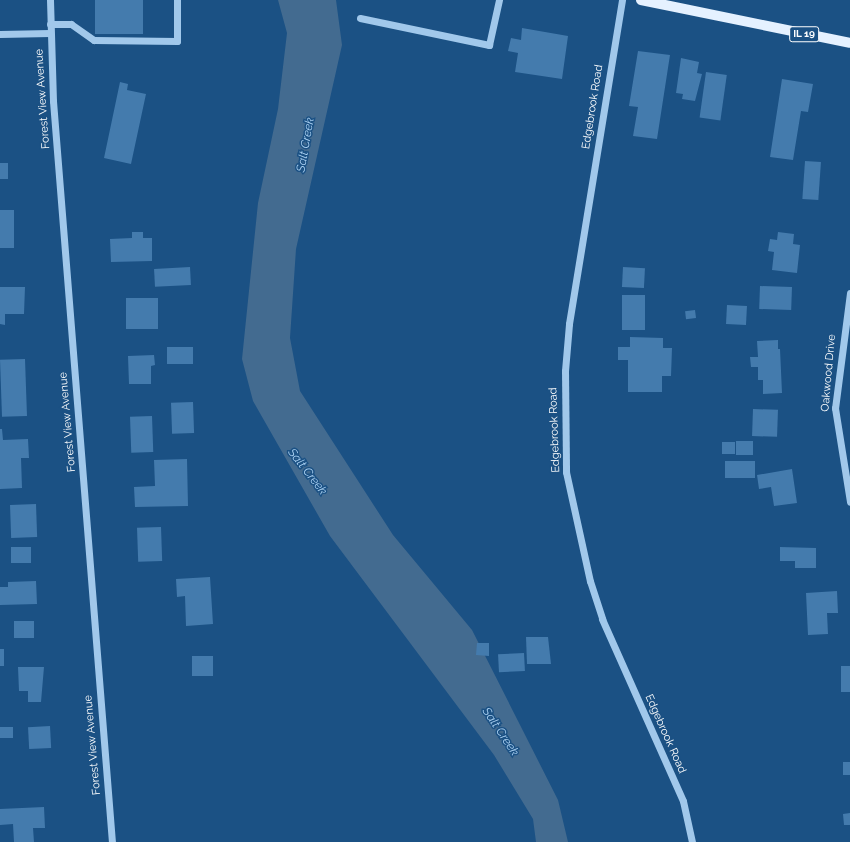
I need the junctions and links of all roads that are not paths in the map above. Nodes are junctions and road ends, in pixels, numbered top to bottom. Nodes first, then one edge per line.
1 (50, 0) edge
2 (176, 0) edge
3 (499, 0) edge
4 (622, 0) edge
5 (641, 0) edge
6 (360, 18) dead end
7 (50, 24) junction
8 (50, 33) junction
9 (0, 34) edge
10 (850, 43) edge
11 (850, 293) edge
12 (850, 502) edge
13 (112, 842) edge
14 (692, 842) edge

1 - 7 street, Forest View Avenue
2 - 7 street
3 - 6 street
4 - 14 street, Edgebrook Road
5 - 10 main road, IL 19
7 - 8 street, Forest View Avenue
8 - 9 street
8 - 13 street, Forest View Avenue
11 - 12 street, Oakwood Drive

